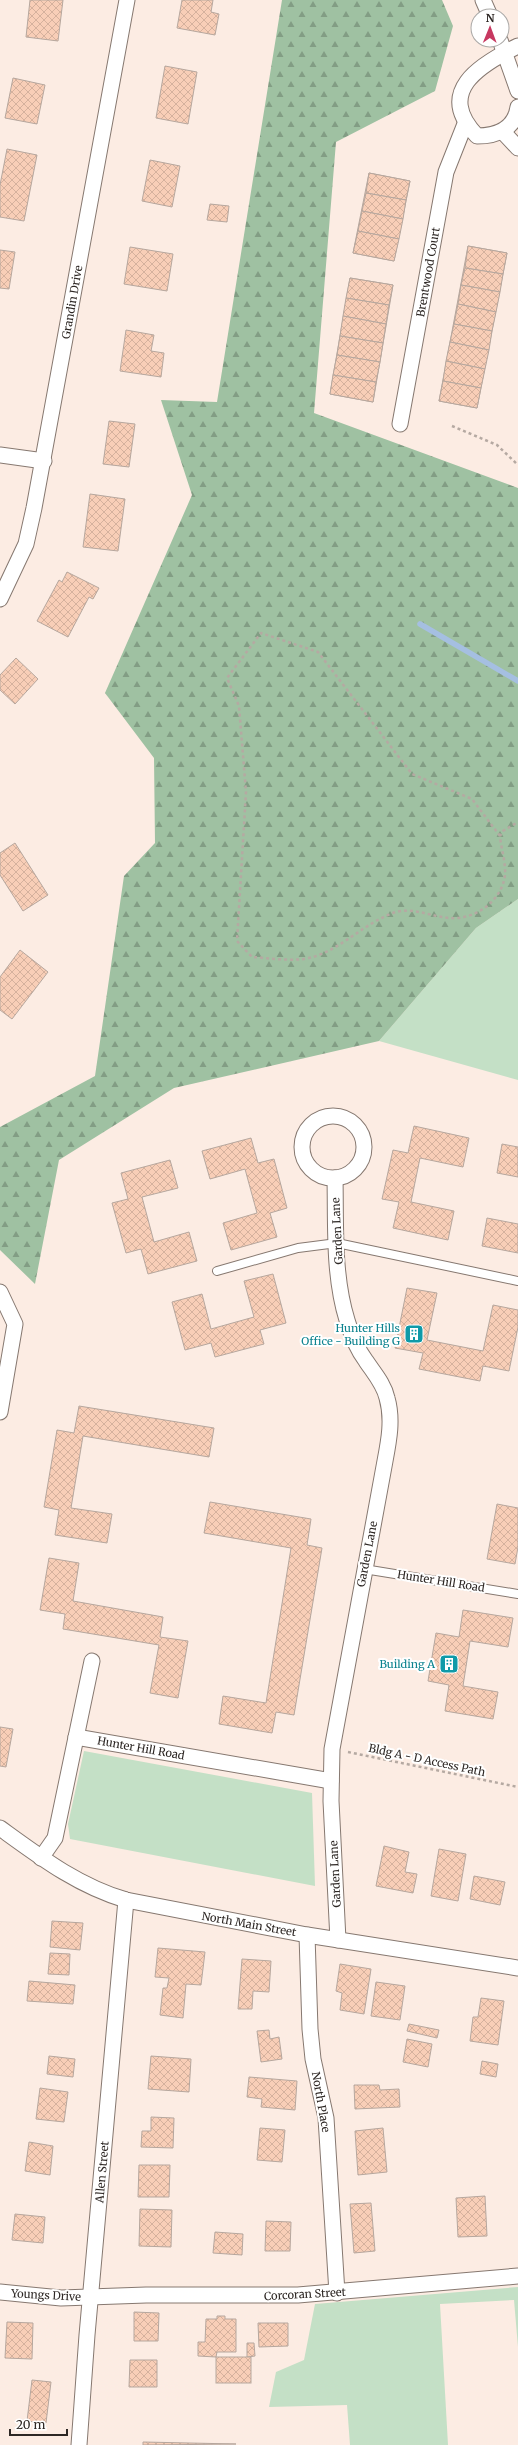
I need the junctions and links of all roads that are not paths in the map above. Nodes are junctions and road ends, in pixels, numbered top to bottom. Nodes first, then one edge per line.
1 (127, 0) edge
2 (505, 48) edge
3 (508, 48) edge
4 (518, 90) edge
5 (518, 107) edge
6 (465, 124) junction
7 (503, 132) junction
8 (518, 148) edge
9 (400, 424) dead end
10 (0, 454) edge
11 (44, 461) junction
12 (0, 599) edge
13 (335, 1178) junction
14 (337, 1243) junction
15 (216, 1271) dead end
16 (518, 1281) edge
17 (0, 1292) edge
18 (0, 1412) edge
19 (364, 1569) junction
20 (518, 1594) edge
21 (92, 1661) dead end
22 (76, 1736) junction
23 (331, 1781) junction
24 (0, 1828) edge
25 (41, 1858) junction
26 (126, 1900) junction
27 (307, 1935) junction
28 (338, 1940) junction
29 (518, 1968) edge
30 (518, 2276) edge
31 (0, 2292) edge
32 (337, 2293) junction
33 (91, 2297) junction
34 (79, 2445) edge

1 - 11 street, Grandin Drive
2 - 6 street
3 - 4 street
5 - 7 street
6 - 7 street
6 - 9 street, Brentwood Court
7 - 8 street
10 - 11 street
11 - 12 street, Grandin Drive
13 - 13 street
13 - 14 street, Garden Lane
14 - 15 lane
14 - 16 lane
14 - 19 street, Garden Lane
17 - 18 street
19 - 20 lane, Hunter Hill Road
19 - 23 street, Garden Lane
21 - 22 street
22 - 23 street, Hunter Hill Road
22 - 25 street
23 - 28 street, Garden Lane
24 - 25 street, North Main Street
25 - 26 street, North Main Street
26 - 27 street, North Main Street
26 - 33 street, Allen Street
27 - 28 street, North Main Street
27 - 32 street, North Place
28 - 29 street, North Main Street
30 - 32 street, Corcoran Street
31 - 33 street, Youngs Drive
32 - 33 street, Corcoran Street
33 - 34 street, Allen Street

